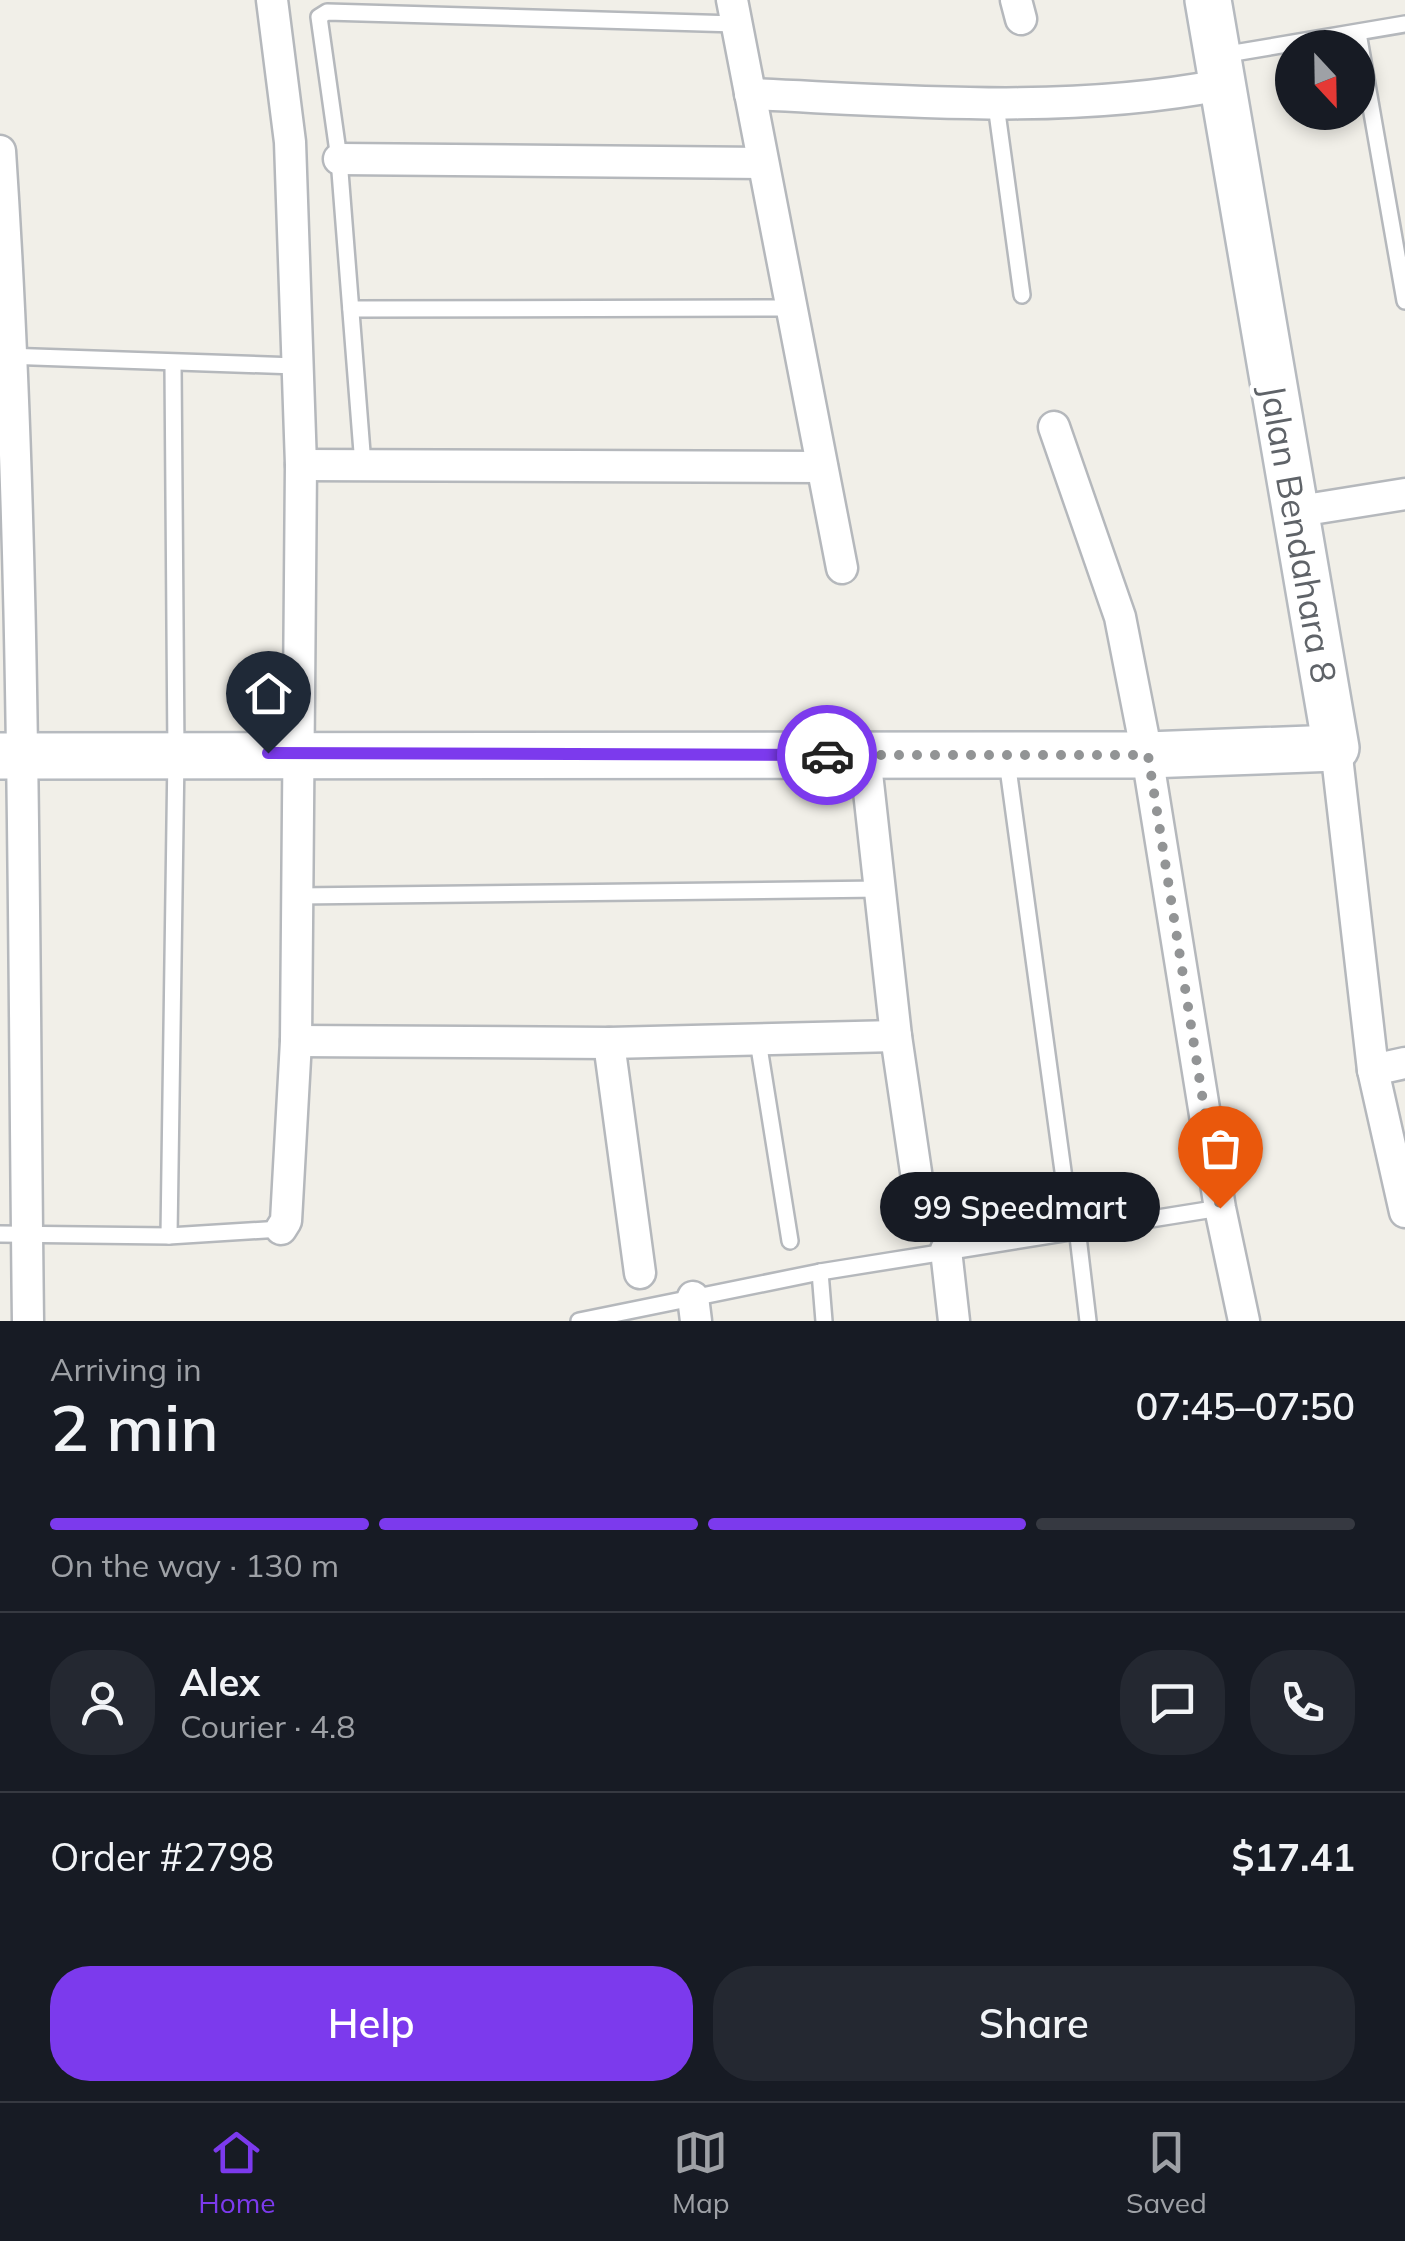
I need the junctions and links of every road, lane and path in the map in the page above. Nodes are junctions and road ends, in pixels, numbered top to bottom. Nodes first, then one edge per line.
1 (272, 0) edge
2 (1208, 0) edge
3 (737, 7) edge
4 (1405, 24) edge
5 (1374, 30) edge
6 (1275, 55) edge
7 (1218, 70) junction
8 (750, 94) junction
9 (996, 105) junction
10 (1375, 130) edge
11 (0, 151) edge
12 (338, 159) junction
13 (763, 163) junction
14 (1022, 295) dead end
15 (1405, 302) edge
16 (791, 308) junction
17 (351, 309) junction
18 (6, 356) edge
19 (173, 365) junction
20 (296, 366) junction
21 (1054, 427) dead end
22 (301, 464) junction
23 (363, 465) junction
24 (822, 467) junction
25 (1405, 494) edge
26 (1293, 512) junction
27 (842, 568) dead end
28 (1336, 748) junction
29 (298, 753) junction
30 (176, 754) junction
31 (866, 755) junction
32 (1006, 755) junction
33 (1148, 755) junction
34 (12, 756) edge
35 (880, 889) junction
36 (298, 896) junction
37 (896, 1036) junction
38 (758, 1041) junction
39 (296, 1042) junction
40 (608, 1042) junction
41 (1405, 1063) edge
42 (1373, 1070) junction
43 (1066, 1193) dead end
44 (1220, 1208) junction
45 (1405, 1212) edge
46 (922, 1213) dead end
47 (1077, 1228) junction
48 (281, 1229) joint
49 (13, 1234) edge
50 (169, 1236) junction
51 (790, 1241) dead end
52 (946, 1250) junction
53 (820, 1272) junction
54 (640, 1273) dead end
55 (694, 1309) edge
56 (28, 1321) edge
57 (579, 1321) edge
58 (824, 1321) edge
59 (954, 1321) edge
60 (1088, 1321) edge
61 (1244, 1321) edge

1 - 20 street
2 - 7 street, Jalan Bendahara 8
3 - 8 street
3 - 12 lane
4 - 5 lane
6 - 7 lane
7 - 9 street
7 - 26 street, Jalan Bendahara 8
8 - 9 street
8 - 13 street
9 - 14 lane
10 - 15 lane
11 - 18 street
12 - 13 street
12 - 17 lane
13 - 16 street
16 - 17 lane
16 - 24 street
17 - 23 lane
18 - 19 lane
18 - 34 street
19 - 20 lane
19 - 30 lane
20 - 22 street
21 - 33 street
22 - 23 street
22 - 29 street
23 - 24 street
24 - 27 street
25 - 26 street
26 - 28 street, Jalan Bendahara 8
28 - 33 street
28 - 42 street, Jalan Bendahara 8
29 - 30 street
29 - 31 street
29 - 36 street
30 - 34 street
30 - 50 lane
31 - 32 street
31 - 35 street
32 - 33 street
32 - 43 lane
33 - 44 street
34 - 49 street
35 - 36 lane
35 - 37 street
36 - 39 street
37 - 38 street
37 - 46 street
38 - 40 street
38 - 51 lane
39 - 40 street
39 - 48 street
40 - 54 street
41 - 42 street
42 - 45 street, Jalan Bendahara 8
44 - 47 lane
44 - 61 street
47 - 52 lane
47 - 60 lane
48 - 50 lane
49 - 50 lane
49 - 56 street
52 - 53 lane
52 - 59 street
53 - 55 lane
53 - 58 lane
55 - 57 lane

